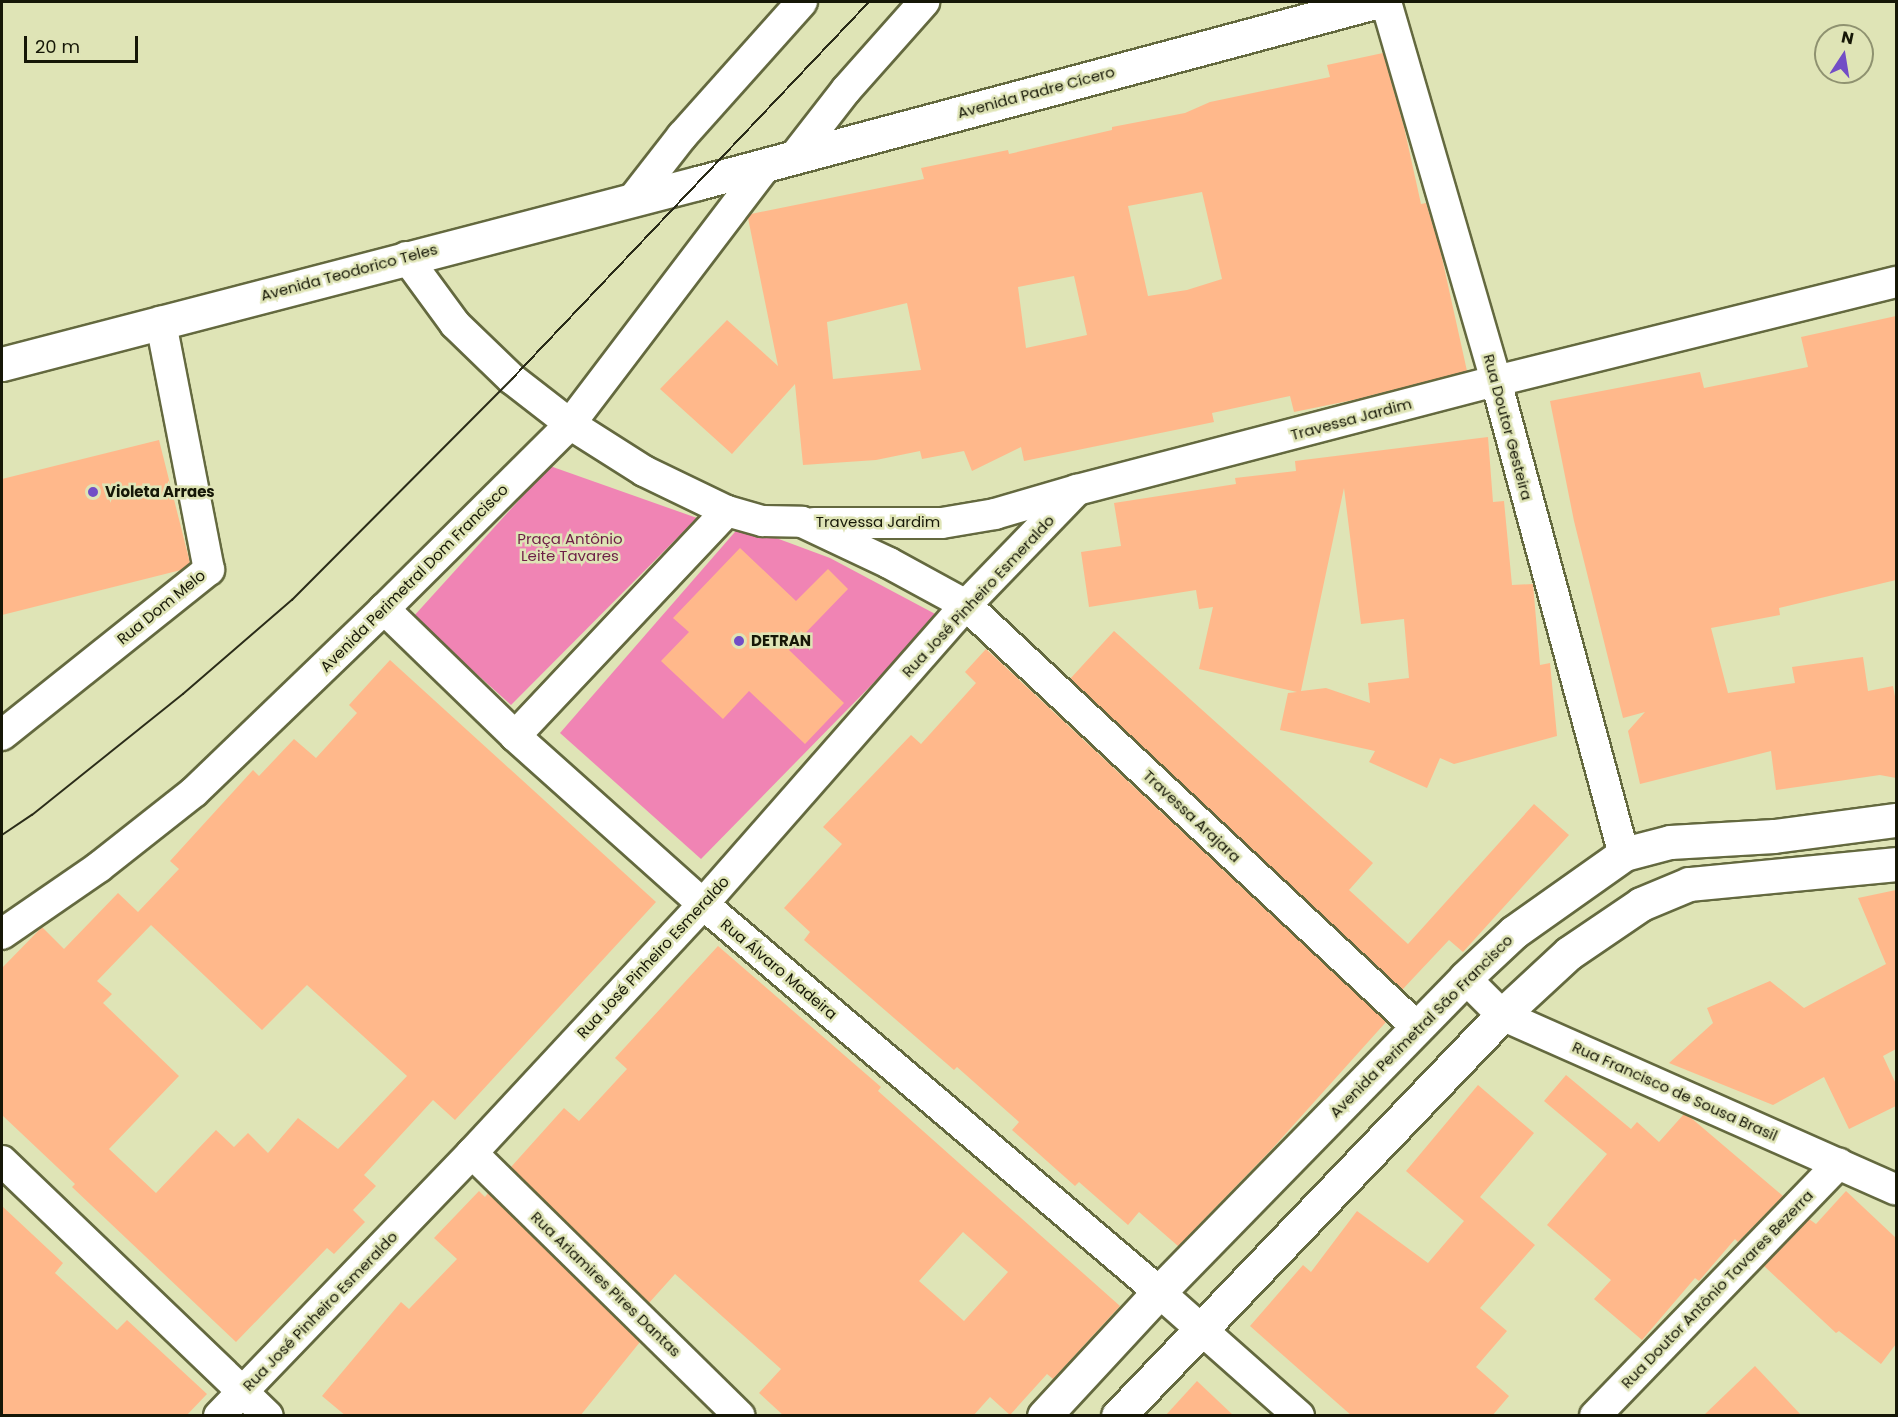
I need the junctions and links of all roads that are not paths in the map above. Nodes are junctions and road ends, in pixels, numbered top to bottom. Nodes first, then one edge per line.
1 (801, 2) edge
2 (924, 2) edge
3 (1375, 2) edge
4 (1386, 2) edge
5 (781, 160) junction
6 (698, 183) joint
7 (633, 200) junction
8 (406, 257) junction
9 (1896, 282) edge
10 (161, 322) junction
11 (2, 364) edge
12 (1496, 381) junction
13 (570, 424) junction
14 (1077, 490) junction
15 (727, 511) junction
16 (802, 522) junction
17 (966, 605) junction
18 (384, 609) junction
19 (2, 735) edge
20 (514, 736) junction
21 (1896, 820) edge
22 (1848, 826) junction
23 (1624, 854) junction
24 (1896, 864) edge
25 (1854, 868) junction
26 (703, 904) junction
27 (2, 934) edge
28 (1465, 978) junction
29 (1502, 1015) junction
30 (1417, 1027) junction
31 (472, 1153) junction
32 (2, 1161) edge
33 (1839, 1163) junction
34 (1896, 1190) edge
35 (1159, 1292) junction
36 (1201, 1330) junction
37 (243, 1391) junction
38 (219, 1416) edge
39 (268, 1416) edge
40 (740, 1416) edge
41 (1044, 1416) edge
42 (1118, 1416) edge
43 (1299, 1416) edge
44 (1595, 1416) edge

1 - 7 street
2 - 5 street, Avenida Perimetral Dom Francisco
3 - 5 main road, Avenida Padre Cícero
4 - 12 street, Rua Doutor Gesteira
5 - 6 main road, Avenida Padre Cícero
5 - 13 street, Avenida Perimetral Dom Francisco
6 - 7 main road, Avenida Teodorico Teles
7 - 8 main road, Avenida Teodorico Teles
8 - 10 main road, Avenida Teodorico Teles
8 - 13 street, Travessa Jardim
9 - 12 street, Travessa Jardim
10 - 11 main road, Avenida Teodorico Teles
10 - 19 street, Rua Dom Melo
12 - 14 street, Travessa Jardim
12 - 23 street, Rua Doutor Gesteira
13 - 15 street, Travessa Jardim
13 - 18 street, Avenida Perimetral Dom Francisco
14 - 16 street, Travessa Jardim
14 - 17 street, Rua José Pinheiro Esmeraldo
15 - 16 street, Travessa Jardim
15 - 20 street
16 - 17 street, Travessa Jardim
17 - 26 street, Rua José Pinheiro Esmeraldo
17 - 30 street, Travessa Arajara
18 - 20 street, Rua Álvaro Madeira
18 - 27 street, Avenida Perimetral Dom Francisco
20 - 26 street, Rua Álvaro Madeira
21 - 22 main road, Avenida Perimetral São Francisco
22 - 23 main road, Avenida Perimetral São Francisco
22 - 25 main road
23 - 28 main road, Avenida Perimetral São Francisco
24 - 25 main road
25 - 29 main road
26 - 31 street, Rua José Pinheiro Esmeraldo
26 - 35 street, Rua Álvaro Madeira
28 - 29 street, Rua Francisco de Sousa Brasil
28 - 30 main road, Avenida Perimetral São Francisco
29 - 33 street, Rua Francisco de Sousa Brasil
29 - 36 main road
30 - 35 main road, Avenida Perimetral São Francisco
31 - 37 street, Rua José Pinheiro Esmeraldo
31 - 40 street, Rua Ariamires Pires Dantas
32 - 37 street
33 - 34 street, Rua Francisco de Sousa Brasil
33 - 44 street, Rua Doutor Antônio Tavares Bezerra
35 - 36 street, Rua Álvaro Madeira
35 - 41 main road, Avenida Perimetral São Francisco
36 - 42 main road
36 - 43 street, Rua Álvaro Madeira
37 - 38 street, Rua José Pinheiro Esmeraldo
37 - 39 street

